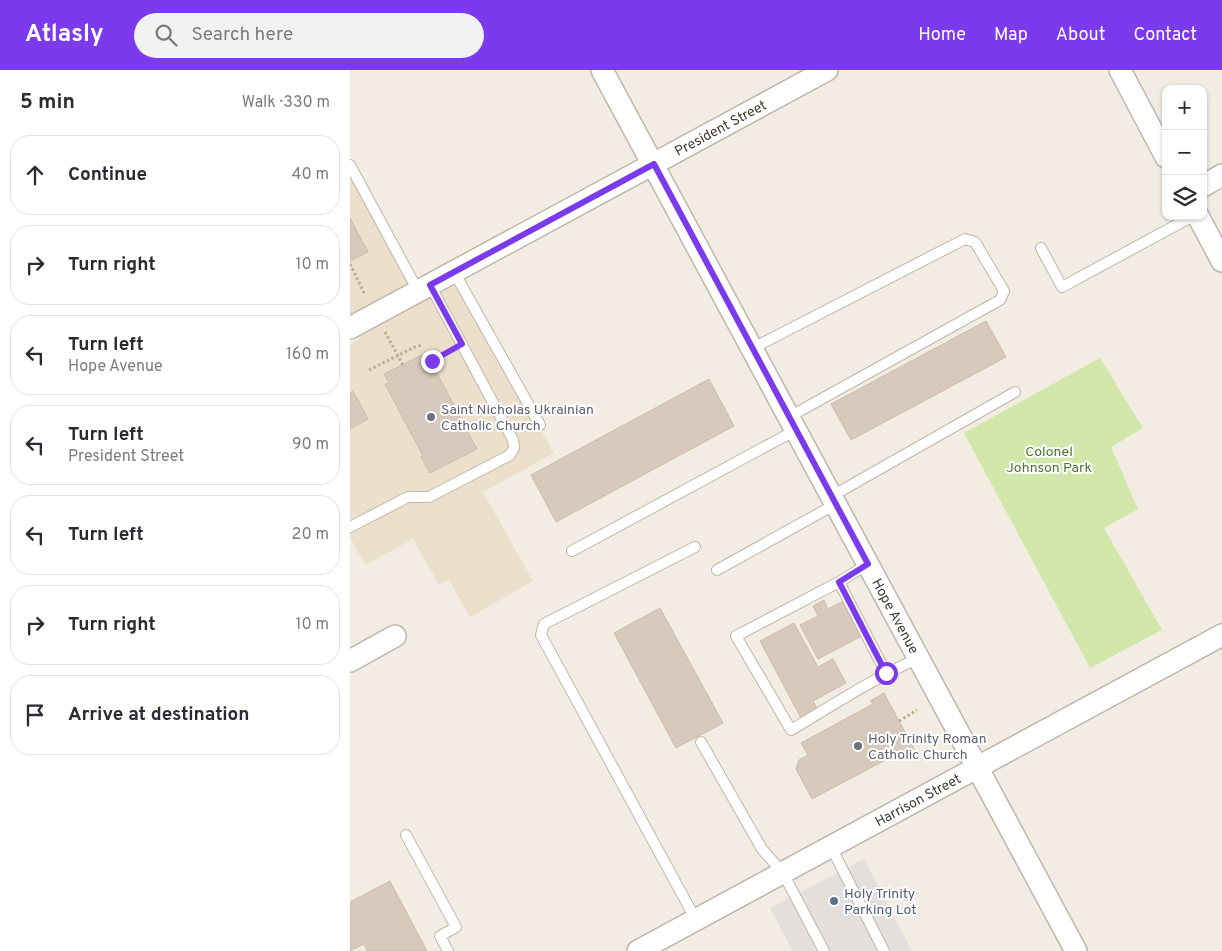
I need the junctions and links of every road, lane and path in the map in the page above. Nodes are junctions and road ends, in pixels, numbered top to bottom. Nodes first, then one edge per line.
1 (602, 70) edge
2 (827, 70) edge
3 (1120, 70) edge
4 (1162, 149) edge
5 (654, 164) junction
6 (350, 165) edge
7 (1222, 175) edge
8 (1207, 184) edge
9 (1186, 220) edge
10 (1200, 220) edge
11 (1041, 248) dead end
12 (1222, 261) edge
13 (350, 264) edge
14 (454, 272) junction
15 (424, 288) junction
16 (366, 295) dead end
17 (383, 327) dead end
18 (350, 328) edge
19 (462, 344) junction
20 (423, 345) dead end
21 (752, 348) junction
22 (398, 355) junction
23 (432, 361) dead end
24 (403, 364) dead end
25 (369, 370) dead end
26 (1016, 392) dead end
27 (793, 423) junction
28 (540, 426) dead end
29 (834, 500) junction
30 (350, 527) edge
31 (695, 547) dead end
32 (572, 550) dead end
33 (868, 564) junction
34 (718, 570) dead end
35 (839, 582) junction
36 (1222, 635) edge
37 (395, 636) dead end
38 (919, 658) junction
39 (350, 661) edge
40 (886, 673) junction
41 (917, 710) dead end
42 (899, 721) dead end
43 (701, 742) dead end
44 (978, 767) junction
45 (406, 835) dead end
46 (831, 846) junction
47 (784, 872) junction
48 (696, 920) junction
49 (448, 951) edge
50 (638, 951) edge
51 (824, 951) edge
52 (884, 951) edge
53 (1076, 951) edge

1 - 5 street, Hope Avenue
2 - 5 street, President Street
3 - 4 street
5 - 14 street, President Street
5 - 21 street, Hope Avenue
6 - 15 lane
7 - 8 street
9 - 11 lane
10 - 12 street
13 - 16 path
14 - 15 street, President Street
14 - 28 lane
15 - 18 street, President Street
15 - 19 lane
17 - 22 path
19 - 23 path
19 - 30 lane
20 - 22 path
21 - 27 street, Hope Avenue
21 - 27 lane
22 - 24 path
22 - 25 path
26 - 29 lane
27 - 29 street, Hope Avenue
27 - 32 lane
29 - 33 street, Hope Avenue
29 - 34 lane
31 - 48 lane
33 - 35 lane
33 - 38 street, Hope Avenue
35 - 40 lane
35 - 40 lane
36 - 44 street, Harrison Street
37 - 39 street
38 - 40 lane
38 - 44 street, Hope Avenue
41 - 42 path
43 - 47 lane
44 - 46 street, Harrison Street
44 - 53 street, Hope Avenue
45 - 49 lane
46 - 47 street, Harrison Street
46 - 52 lane
47 - 48 street, Harrison Street
47 - 51 lane
48 - 50 street, Harrison Street

